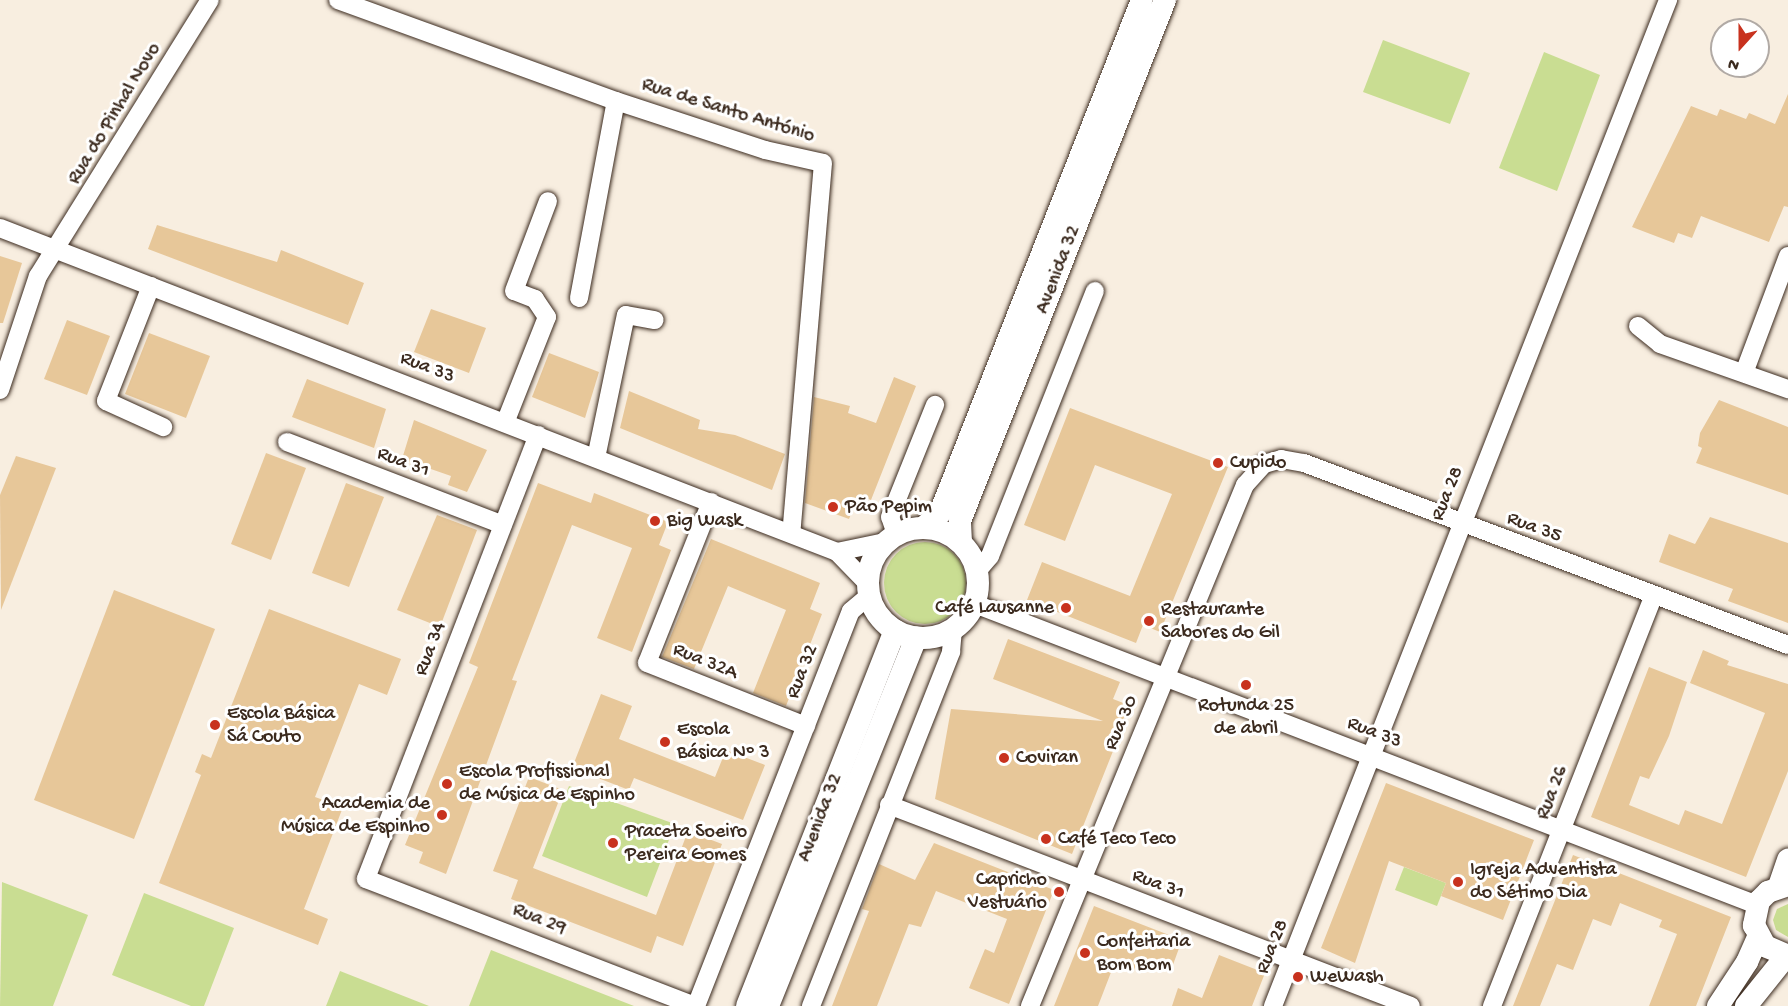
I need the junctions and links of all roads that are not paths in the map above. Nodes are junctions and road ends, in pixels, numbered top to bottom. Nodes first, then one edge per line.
1 (210, 0) edge
2 (338, 0) edge
3 (1142, 0) edge
4 (1165, 0) edge
5 (1668, 0) edge
6 (616, 100) junction
7 (548, 201) dead end
8 (0, 228) edge
9 (54, 248) junction
10 (1788, 256) edge
11 (151, 286) junction
12 (1095, 291) dead end
13 (579, 298) dead end
14 (655, 320) dead end
15 (1638, 326) dead end
16 (1744, 373) junction
17 (1788, 389) edge
18 (0, 390) edge
19 (935, 405) dead end
20 (505, 423) junction
21 (163, 427) dead end
22 (538, 435) junction
23 (287, 442) dead end
24 (596, 458) junction
25 (1264, 464) joint
26 (711, 502) junction
27 (1460, 524) junction
28 (503, 525) junction
29 (924, 527) junction
30 (791, 533) junction
31 (890, 538) junction
32 (961, 542) junction
33 (837, 552) junction
34 (978, 570) junction
35 (869, 590) junction
36 (1654, 595) junction
37 (975, 604) junction
38 (953, 629) junction
39 (905, 634) junction
40 (1788, 645) edge
41 (1165, 677) junction
42 (806, 726) junction
43 (1372, 756) junction
44 (889, 805) junction
45 (1563, 831) junction
46 (1788, 860) edge
47 (366, 879) joint
48 (1081, 880) junction
49 (1783, 885) edge
50 (1757, 905) junction
51 (1758, 937) junction
52 (1787, 956) edge
53 (1292, 961) junction
54 (695, 1006) edge
55 (747, 1006) edge
56 (768, 1006) edge
57 (811, 1006) edge
58 (1030, 1006) edge
59 (1273, 1006) edge
60 (1411, 1006) edge
61 (1492, 1006) edge
62 (1718, 1006) edge
63 (1746, 1006) edge

1 - 9 street, Rua do Pinhal Novo
2 - 6 street, Rua de Santo António
3 - 29 main road, Avenida 32
4 - 32 main road, Avenida 32
5 - 27 street, Rua 28
6 - 13 street
6 - 30 street, Rua de Santo António
7 - 20 street
8 - 9 street, Rua 33
9 - 11 street, Rua 33
9 - 18 street, Rua do Pinhal Novo
10 - 16 street
11 - 20 street, Rua 33
11 - 21 street
12 - 34 street
14 - 24 street
15 - 16 street
16 - 17 street
19 - 31 street
20 - 22 street, Rua 33
22 - 24 street, Rua 33
22 - 28 street, Rua 34
23 - 28 street, Rua 31
24 - 26 street, Rua 33
25 - 27 street, Rua 35
25 - 41 street, Rua 30
26 - 30 street, Rua 33
26 - 42 street, Rua 32A
27 - 36 street, Rua 35
27 - 43 street, Rua 28
28 - 47 street, Rua 34
29 - 31 main road
29 - 32 main road
30 - 33 street, Rua 33
31 - 33 street
31 - 35 main road
32 - 34 main road
33 - 35 street, Rua 33
34 - 37 main road
35 - 39 main road
35 - 42 street, Rua 32
36 - 40 street, Rua 35
36 - 45 street, Rua 26
37 - 38 main road
37 - 41 street, Rua 33
38 - 39 main road
38 - 44 street
39 - 55 main road, Avenida 32
39 - 56 main road, Avenida 32
41 - 43 street, Rua 33
41 - 48 street, Rua 30
42 - 54 street, Rua 32
43 - 45 street, Rua 33
43 - 53 street, Rua 28
44 - 48 street, Rua 31
44 - 57 street
45 - 50 street, Rua 33
45 - 61 street, Rua 26
46 - 49 main road
47 - 54 street, Rua 29
48 - 53 street, Rua 31
48 - 58 street, Rua 30
49 - 50 main road
50 - 51 main road
51 - 52 main road
51 - 62 main road
52 - 63 main road
53 - 59 street, Rua 28
53 - 60 street, Rua 31

